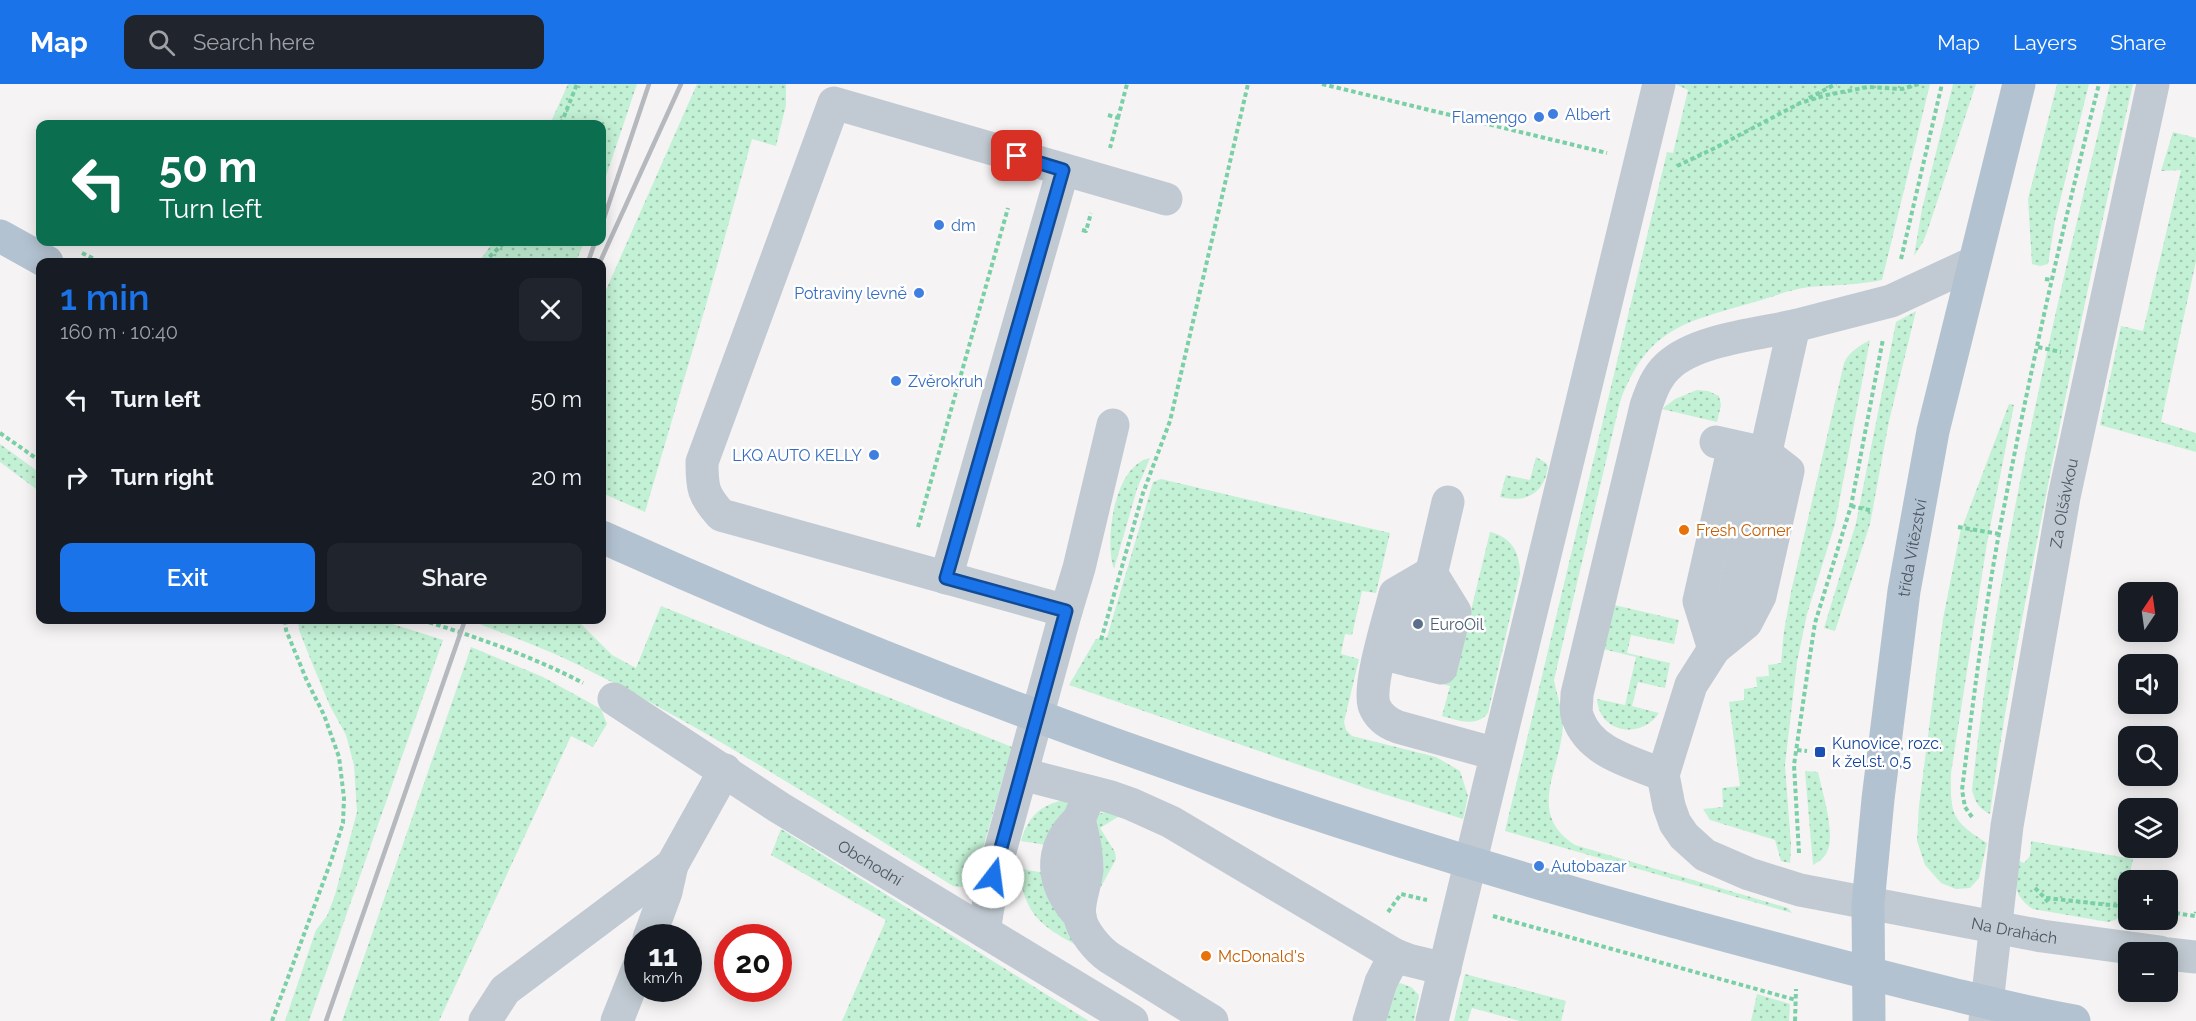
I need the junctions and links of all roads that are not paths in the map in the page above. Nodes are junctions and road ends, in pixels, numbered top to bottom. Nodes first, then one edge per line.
1 (1659, 84) edge
2 (2019, 84) edge
3 (2152, 84) edge
4 (838, 93) edge
5 (1063, 170) junction
6 (1166, 199) dead end
7 (0, 236) edge
8 (40, 258) edge
9 (1973, 263) junction
10 (1794, 326) junction
11 (1113, 424) dead end
12 (1448, 502) dead end
13 (606, 539) edge
14 (1431, 573) junction
15 (946, 578) junction
16 (1066, 611) junction
17 (1396, 657) junction
18 (614, 699) road end
19 (1496, 754) junction
20 (725, 770) junction
21 (1022, 774) junction
22 (1663, 775) junction
23 (1085, 806) junction
24 (672, 865) junction
25 (1868, 904) junction
26 (654, 924) edge
27 (1994, 928) junction
28 (984, 931) junction
29 (2118, 946) edge
30 (1382, 947) junction
31 (2178, 955) edge
32 (2196, 957) edge
33 (1445, 969) junction
34 (625, 1002) edge
35 (485, 1021) edge
36 (617, 1021) edge
37 (1132, 1021) edge
38 (1212, 1021) edge
39 (1369, 1021) edge
40 (1432, 1021) edge
41 (1869, 1021) edge
42 (1985, 1021) edge
43 (2074, 1021) edge

1 - 19 street
2 - 9 main road, třída Vítězství
3 - 27 street, Za Olšávkou
4 - 5 street
4 - 15 street
5 - 6 street
5 - 15 street
7 - 8 main road
9 - 10 street
9 - 25 main road, třída Vítězství
10 - 22 street
10 - 22 street
11 - 16 street
12 - 14 street
13 - 43 main road, bridge
14 - 17 street
14 - 17 street
15 - 16 street
16 - 21 street
17 - 19 street
18 - 20 street, Obchodní
19 - 33 street
20 - 24 street
20 - 28 street, Obchodní
21 - 23 street
21 - 28 street
22 - 25 street, Na Drahách
23 - 30 street
23 - 38 street
24 - 26 street
24 - 35 street
25 - 27 street, Na Drahách
25 - 41 main road, třída Vítězství
27 - 29 street, Na Drahách
27 - 42 street, Za Olšávkou
28 - 37 street, Obchodní
30 - 33 street
30 - 39 street
31 - 32 street
33 - 40 street
34 - 36 street

